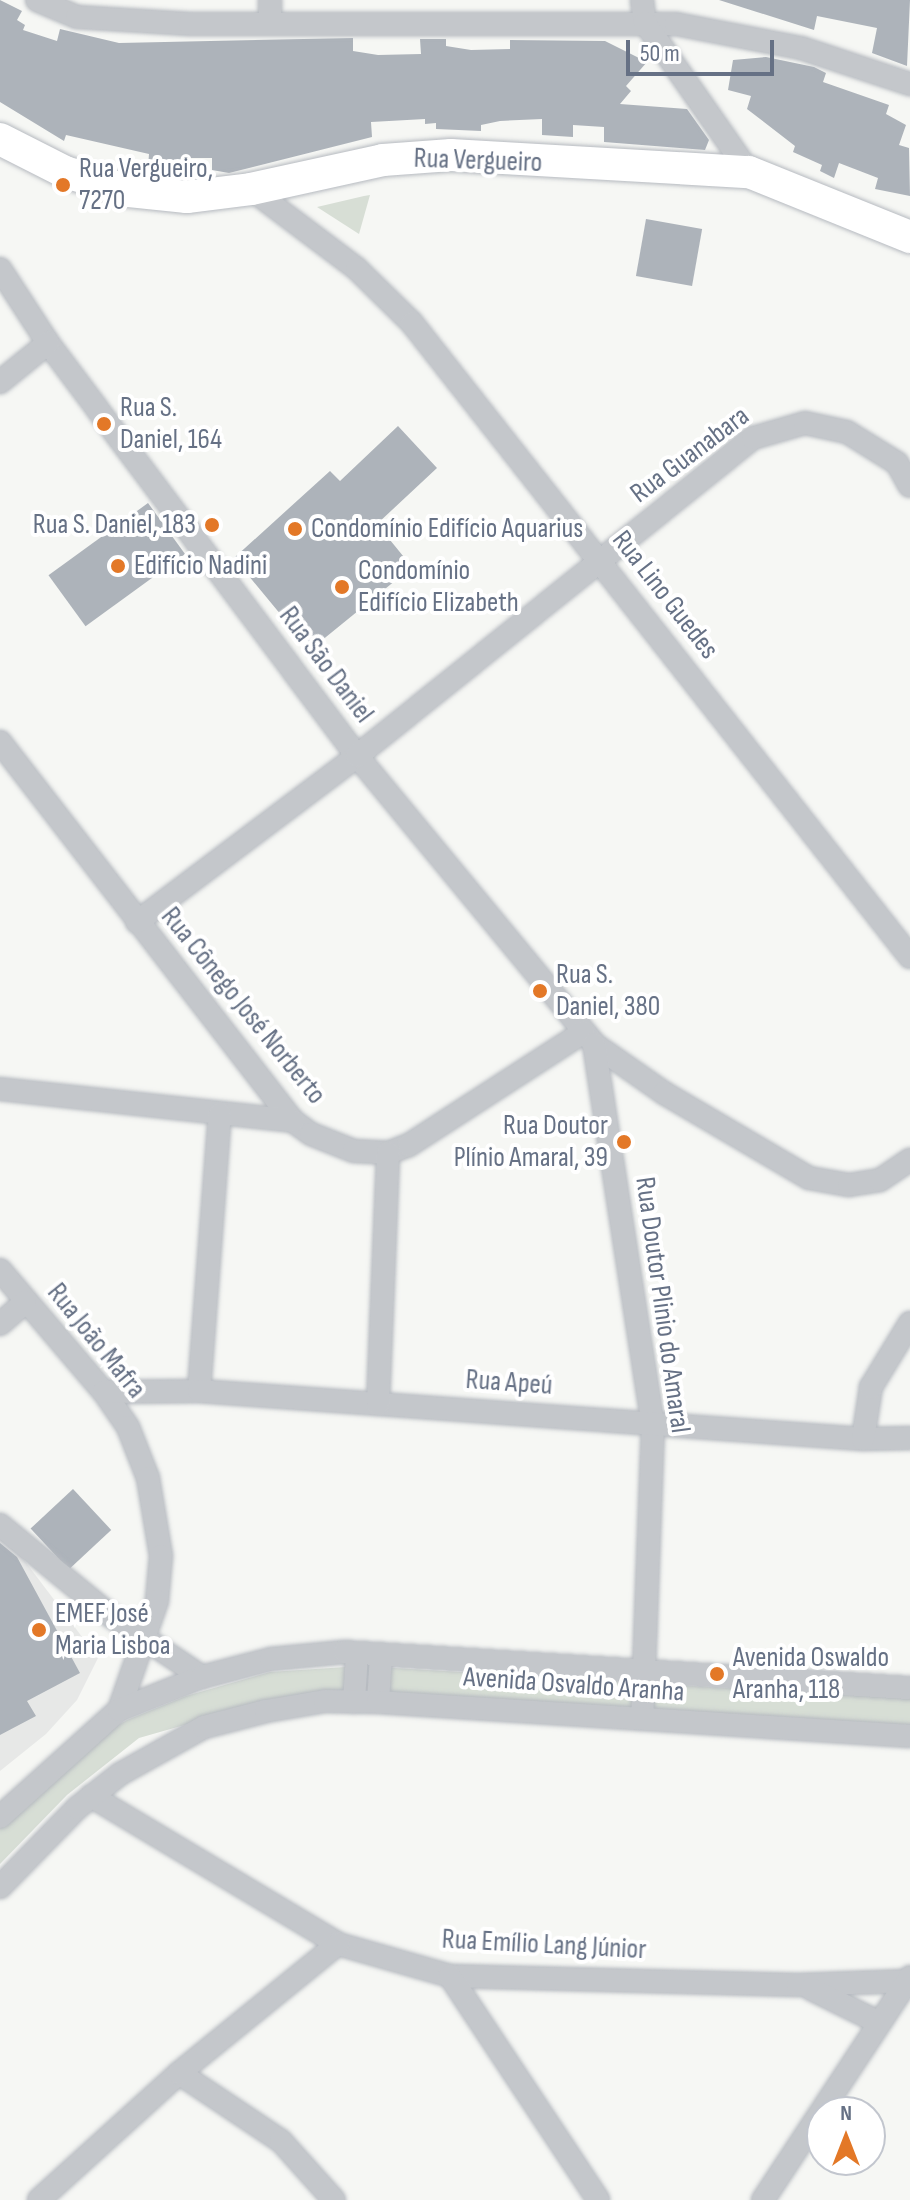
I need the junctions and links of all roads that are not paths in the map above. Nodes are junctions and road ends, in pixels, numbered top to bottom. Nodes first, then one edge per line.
1 (37, 0) edge
2 (270, 0) edge
3 (642, 0) edge
4 (645, 23) junction
5 (270, 24) junction
6 (910, 84) edge
7 (0, 139) edge
8 (749, 172) junction
9 (251, 189) junction
10 (910, 237) edge
11 (0, 269) edge
12 (48, 343) junction
13 (0, 382) edge
14 (910, 486) edge
15 (601, 561) junction
16 (0, 742) edge
17 (357, 756) junction
18 (137, 922) junction
19 (910, 957) edge
20 (589, 1038) junction
21 (0, 1089) edge
22 (220, 1114) junction
23 (293, 1121) junction
24 (388, 1153) junction
25 (910, 1160) edge
26 (0, 1270) edge
27 (25, 1302) junction
28 (910, 1323) edge
29 (0, 1324) edge
30 (199, 1391) junction
31 (104, 1392) junction
32 (378, 1404) junction
33 (653, 1424) junction
34 (910, 1438) edge
35 (863, 1439) junction
36 (0, 1525) edge
37 (147, 1641) junction
38 (357, 1653) junction
39 (381, 1655) junction
40 (644, 1672) junction
41 (202, 1677) junction
42 (910, 1688) edge
43 (354, 1702) junction
44 (378, 1702) junction
45 (119, 1710) junction
46 (642, 1719) junction
47 (910, 1736) edge
48 (91, 1796) junction
49 (0, 1817) edge
50 (0, 1887) edge
51 (338, 1944) junction
52 (450, 1976) junction
53 (908, 1979) edge
54 (798, 1985) junction
55 (878, 2022) junction
56 (179, 2073) junction
57 (39, 2200) edge
58 (334, 2200) edge
59 (598, 2200) edge
60 (763, 2200) edge

1 - 5 street
2 - 5 street
3 - 4 street
4 - 5 street
4 - 6 street
4 - 8 street
7 - 9 main road, Rua Vergueiro
8 - 9 main road, Rua Vergueiro
8 - 10 main road, Rua Vergueiro
9 - 15 street, Rua Lino Guedes
11 - 12 street, Rua São Daniel
12 - 13 street
12 - 17 street, Rua São Daniel
14 - 15 street, Rua Guanabara
15 - 17 street, Rua Guanabara
15 - 19 street, Rua Lino Guedes
16 - 18 street, Rua Cônego José Norberto
17 - 18 street, Rua Guanabara
17 - 20 street, Rua São Daniel
18 - 23 street, Rua Cônego José Norberto
20 - 24 street
20 - 25 street
20 - 33 street, Rua Doutor Plinio do Amaral
21 - 22 street
22 - 23 street
22 - 30 street
23 - 24 street, Rua Cônego José Norberto
24 - 32 street
26 - 27 street, Rua João Mafra
27 - 29 street
27 - 31 street, Rua João Mafra
28 - 35 street
30 - 31 street, Rua Apeú
30 - 32 street, Rua Apeú
31 - 37 street, Rua João Mafra
32 - 33 street, Rua Apeú
33 - 35 street, Rua Apeú
33 - 40 street, Rua Doutor Plinio do Amaral
34 - 35 street, Rua Apeú
36 - 37 street
37 - 41 street
37 - 45 street, Rua João Mafra
38 - 39 street, Avenida Osvaldo Aranha
38 - 41 street, Avenida Osvaldo Aranha
38 - 43 street
39 - 40 street, Avenida Osvaldo Aranha
39 - 44 street
40 - 42 street, Avenida Osvaldo Aranha
40 - 46 street, Rua Doutor Plinio do Amaral
41 - 45 street, Avenida Osvaldo Aranha
43 - 44 street, Avenida Osvaldo Aranha
43 - 48 street, Avenida Osvaldo Aranha
44 - 46 street, Avenida Osvaldo Aranha
45 - 49 street
46 - 47 street, Avenida Osvaldo Aranha
48 - 50 street, Avenida Osvaldo Aranha
48 - 51 street, Rua Emílio Lang Júnior
51 - 52 street, Rua Emílio Lang Júnior
51 - 56 street
52 - 54 street, Rua Emílio Lang Júnior
52 - 59 street
53 - 54 street, Rua Emílio Lang Júnior
53 - 55 street
54 - 55 street, Rua Emílio Lang Júnior
55 - 60 street
56 - 57 street
56 - 58 street

